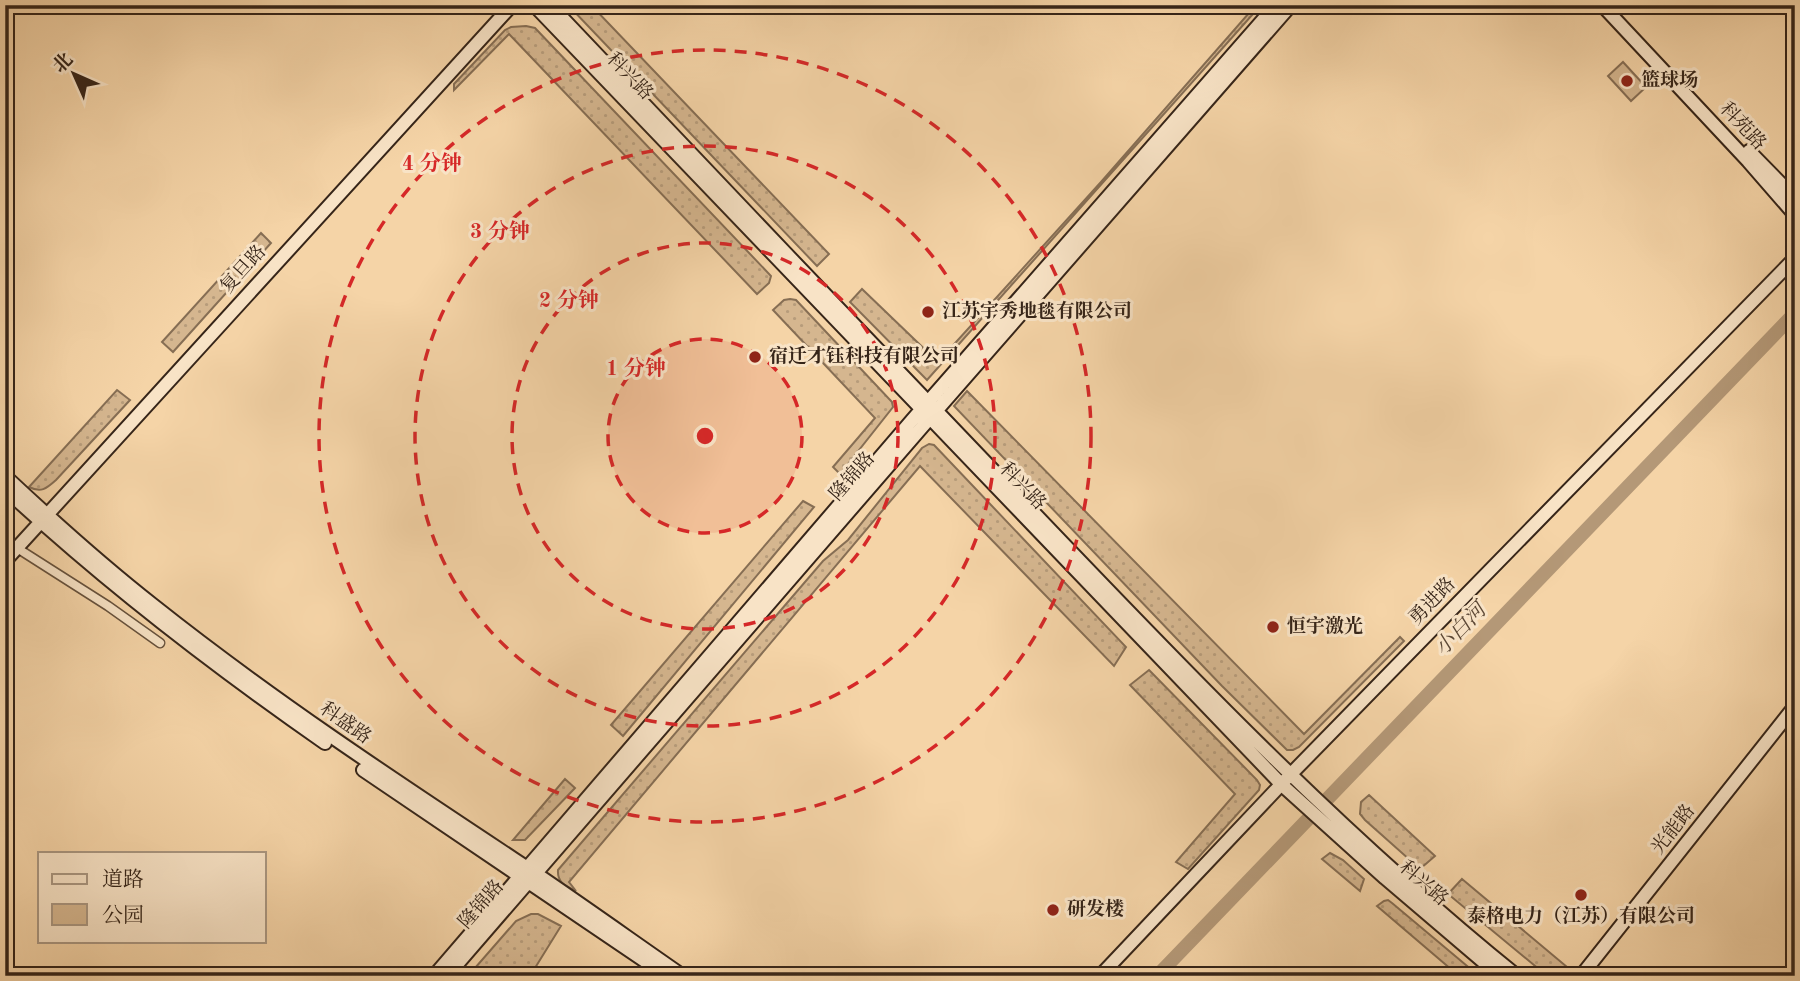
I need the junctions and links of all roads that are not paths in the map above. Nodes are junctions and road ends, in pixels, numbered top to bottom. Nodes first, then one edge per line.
1 (512, 5) edge
2 (534, 5) edge
3 (550, 5) edge
4 (1276, 5) edge
5 (1291, 5) edge
6 (1602, 5) edge
7 (1611, 5) edge
8 (1795, 198) edge
9 (1795, 215) edge
10 (1795, 258) edge
11 (929, 411) junction
12 (5, 476) edge
13 (5, 489) edge
14 (44, 518) junction
15 (17, 548) junction
16 (5, 561) edge
17 (160, 643) dead end
18 (1795, 706) edge
19 (1286, 780) junction
20 (1332, 823) junction
21 (528, 874) junction
22 (433, 976) edge
23 (447, 976) edge
24 (667, 976) edge
25 (683, 976) edge
26 (1100, 976) edge
27 (1500, 976) edge
28 (1517, 976) edge
29 (1581, 976) edge

1 - 14 main road, 复旦路
2 - 11 main road, 科兴路
3 - 11 main road, 科兴路
4 - 11 main road, 隆锦路
5 - 11 main road, 隆锦路
6 - 9 main road, 科苑路
7 - 8 main road, 科苑路
10 - 19 main road, 勇进路
11 - 19 main road, 科兴路
11 - 21 main road, 隆锦路
12 - 14 main road, 科盛路
13 - 14 main road, 科盛路
14 - 15 main road, 复旦路
14 - 21 main road, 科盛路
15 - 16 main road, 复旦路
15 - 17 street
18 - 29 main road, 光能路
19 - 20 main road, 科兴路
19 - 26 main road, 勇进路
20 - 27 main road, 科兴路
20 - 28 main road, 科兴路
21 - 22 main road, 隆锦路
21 - 23 main road, 隆锦路
21 - 24 main road, 科盛路
21 - 25 main road, 科盛路

